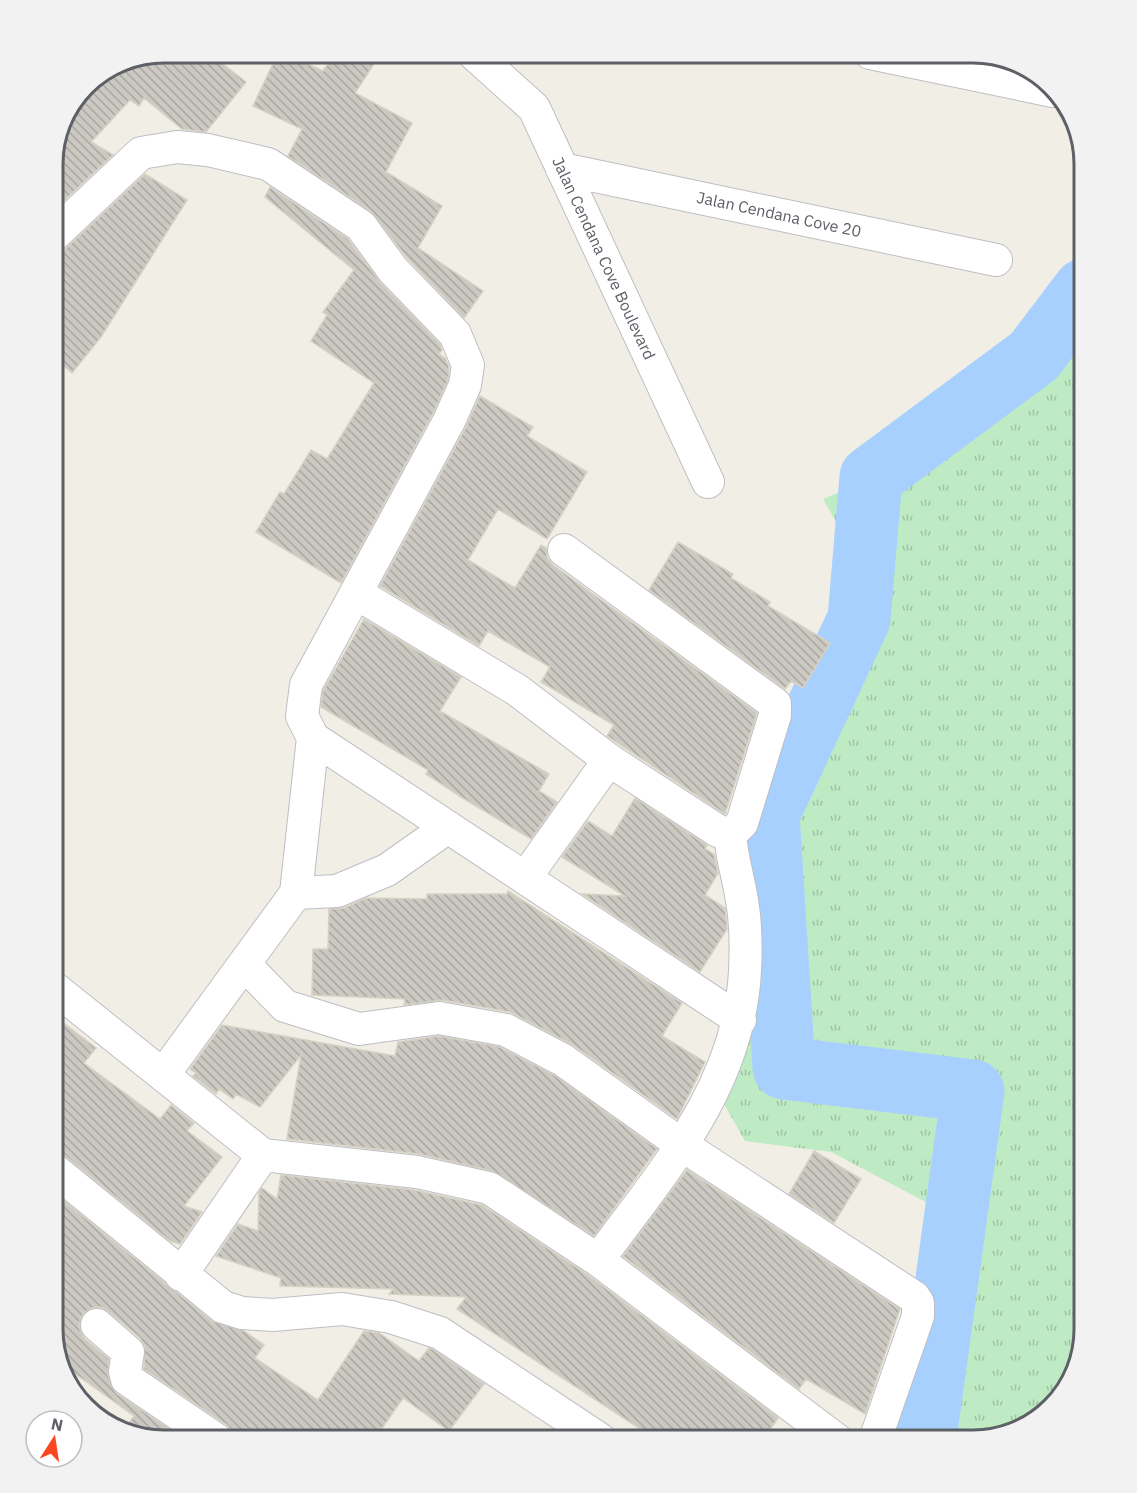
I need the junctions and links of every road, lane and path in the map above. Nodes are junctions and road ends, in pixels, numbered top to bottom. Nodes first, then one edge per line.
1 (484, 63) edge
2 (925, 63) edge
3 (1031, 82) edge
4 (562, 169) junction
5 (63, 227) edge
6 (996, 260) dead end
7 (708, 482) dead end
8 (564, 550) dead end
9 (356, 593) junction
10 (313, 738) junction
11 (609, 760) junction
12 (448, 827) junction
13 (730, 835) junction
14 (525, 878) junction
15 (296, 893) junction
16 (244, 964) junction
17 (63, 995) edge
18 (740, 1020) junction
19 (163, 1076) junction
20 (682, 1145) junction
21 (263, 1155) junction
22 (63, 1178) edge
23 (598, 1260) junction
24 (181, 1275) junction
25 (97, 1325) dead end
26 (202, 1430) edge
27 (587, 1430) edge
28 (824, 1430) edge
29 (878, 1430) edge

1 - 4 street, Jalan Cendana Cove Boulevard
2 - 3 street
4 - 6 street, Jalan Cendana Cove 20
4 - 7 street, Jalan Cendana Cove Boulevard
5 - 9 street
8 - 13 street
9 - 10 street
9 - 11 street
10 - 12 street
10 - 15 street
11 - 13 street
11 - 14 street
12 - 14 street
12 - 15 street
13 - 18 street
14 - 18 street
15 - 16 street
16 - 19 street
16 - 20 street
17 - 19 street
18 - 20 street
19 - 21 street
20 - 23 street
20 - 29 street
21 - 23 street
21 - 24 street
22 - 24 street
23 - 28 street
24 - 27 street
25 - 26 street

